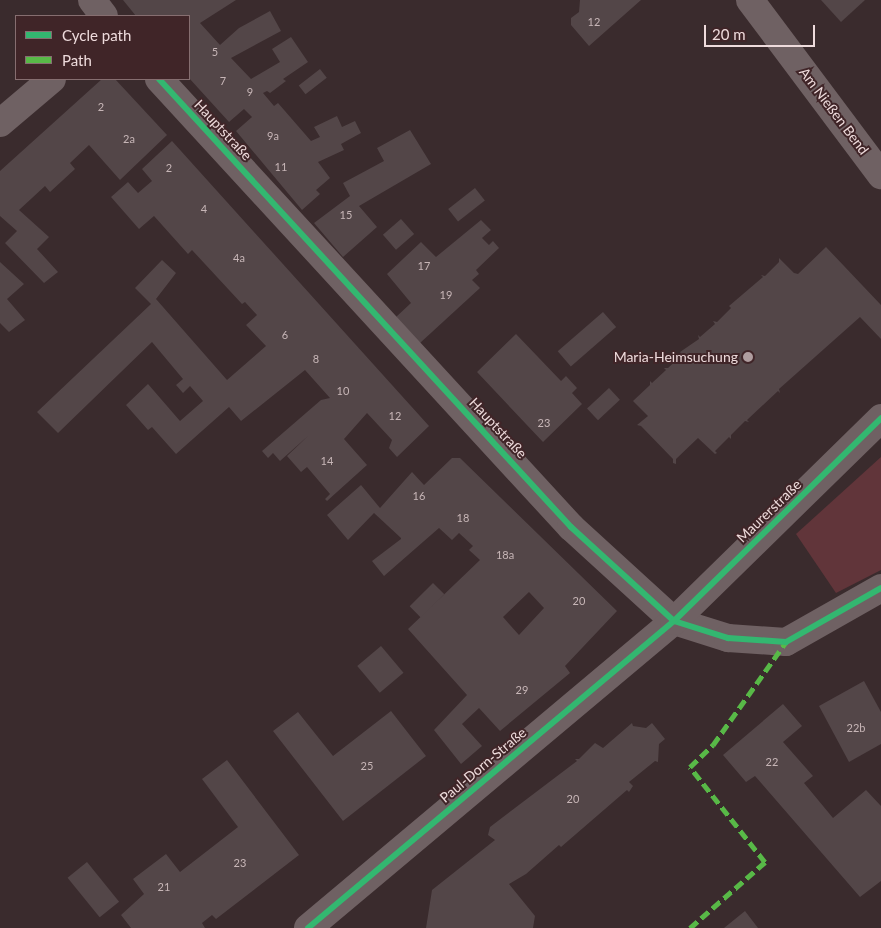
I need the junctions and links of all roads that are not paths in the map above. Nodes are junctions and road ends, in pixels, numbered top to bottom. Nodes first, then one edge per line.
1 (92, 0) edge
2 (750, 0) edge
3 (103, 15) edge
4 (51, 80) edge
5 (160, 80) edge
6 (0, 123) edge
7 (881, 175) edge
8 (881, 418) edge
9 (881, 588) edge
10 (674, 620) junction
11 (308, 928) edge

1 - 3 street
2 - 7 street, Am Nießen Bend
4 - 6 street
5 - 10 street, Hauptstraße
8 - 10 street, Maurerstraße
9 - 10 street, Hauptstraße
10 - 11 street, Paul-Dorn-Straße

